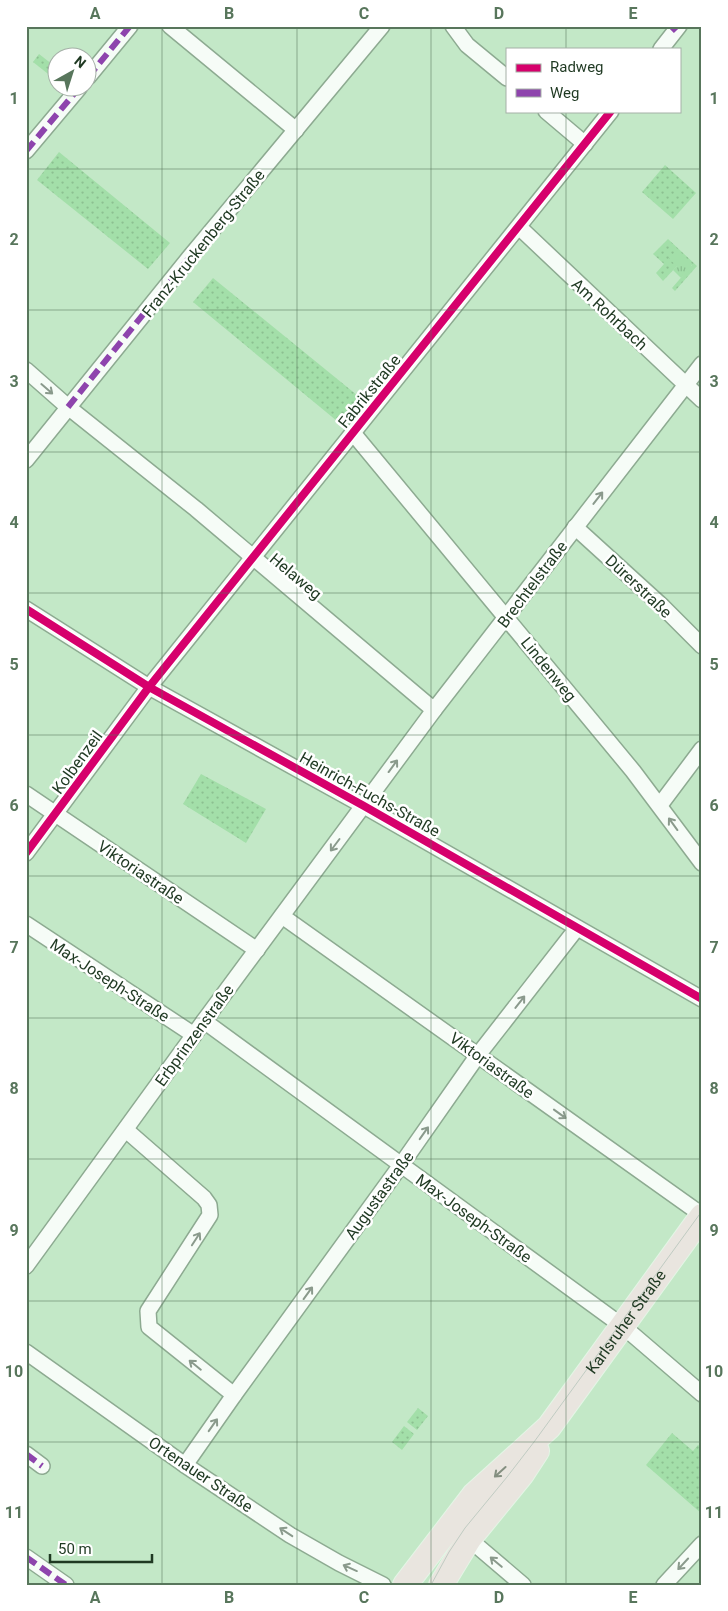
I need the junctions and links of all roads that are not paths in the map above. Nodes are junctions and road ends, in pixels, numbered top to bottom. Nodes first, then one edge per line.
1 (130, 26) edge
2 (170, 26) edge
3 (382, 26) edge
4 (453, 26) edge
5 (679, 26) edge
6 (662, 48) edge
7 (98, 65) edge
8 (506, 77) edge
9 (71, 98) edge
10 (547, 112) edge
11 (610, 112) edge
12 (296, 130) junction
13 (585, 144) junction
14 (26, 151) edge
15 (519, 227) junction
16 (702, 364) edge
17 (26, 370) edge
18 (686, 386) junction
19 (702, 400) edge
20 (68, 407) junction
21 (353, 432) junction
22 (26, 460) edge
23 (575, 527) junction
24 (253, 557) junction
25 (26, 609) edge
26 (507, 617) junction
27 (702, 646) edge
28 (149, 687) junction
29 (434, 710) junction
30 (702, 749) edge
31 (697, 767) edge
32 (26, 794) edge
33 (660, 805) junction
34 (364, 806) junction
35 (56, 814) junction
36 (26, 853) edge
37 (702, 863) edge
38 (282, 916) junction
39 (26, 924) edge
40 (577, 928) junction
41 (257, 950) junction
42 (702, 999) edge
43 (204, 1021) junction
44 (194, 1035) junction
45 (478, 1055) junction
46 (126, 1130) junction
47 (401, 1165) junction
48 (702, 1216) edge
49 (26, 1266) edge
50 (623, 1326) junction
51 (26, 1352) edge
52 (702, 1394) edge
53 (234, 1395) junction
54 (549, 1427) junction
55 (26, 1454) edge
56 (185, 1465) junction
57 (42, 1466) dead end
58 (469, 1539) junction
59 (702, 1544) edge
60 (26, 1556) edge
61 (66, 1585) edge
62 (383, 1585) edge
63 (405, 1585) edge
64 (441, 1585) edge
65 (523, 1585) edge
66 (664, 1585) edge

1 - 7 street
2 - 12 street
3 - 12 street, Franz-Kruckenberg-Straße
4 - 8 street
5 - 6 street
9 - 14 street
10 - 13 street
11 - 13 street, Fabrikstraße
12 - 20 street, Franz-Kruckenberg-Straße
13 - 15 street, Fabrikstraße
15 - 18 street, Am Rohrbach
15 - 21 street, Fabrikstraße
16 - 18 street, Brechtelstraße
17 -> 20 street, Helaweg
18 - 19 street, Am Rohrbach
23 -> 18 street, Brechtelstraße
20 - 22 street, Franz-Kruckenberg-Straße
20 - 24 street, Helaweg
21 - 24 street, Fabrikstraße
21 - 26 street, Lindenweg
23 - 26 street, Brechtelstraße
23 - 27 street, Dürerstraße
24 - 28 street, Fabrikstraße
24 - 29 street, Helaweg
25 - 28 street, Heinrich-Fuchs-Straße
26 - 29 street, Brechtelstraße
26 - 33 street, Lindenweg
28 - 34 street, Heinrich-Fuchs-Straße
28 - 35 street, Kolbenzeil
34 -> 29 street, Brechtelstraße
30 - 31 street
31 - 33 street
32 - 35 street, Viktoriastraße
37 -> 33 street, Lindenweg
34 -> 38 street, Erbprinzenstraße
34 - 40 street, Heinrich-Fuchs-Straße
35 - 36 street, Kolbenzeil
35 - 41 street, Viktoriastraße
38 - 41 street, Erbprinzenstraße
38 - 45 street, Viktoriastraße
39 - 44 street, Max-Joseph-Straße
40 - 42 street, Heinrich-Fuchs-Straße
45 -> 40 street, Augustastraße
41 - 43 street, Erbprinzenstraße
43 - 44 street, Erbprinzenstraße
43 - 47 street, Max-Joseph-Straße
44 - 46 street, Erbprinzenstraße
47 -> 45 street, Augustastraße
45 -> 48 street, Viktoriastraße
46 - 49 street, Erbprinzenstraße
53 -> 46 street
47 - 50 street, Max-Joseph-Straße
53 -> 47 street, Augustastraße
48 - 50 main road, Karlsruher Straße
50 - 52 street, Max-Joseph-Straße
50 - 54 main road, Karlsruher Straße
51 - 56 street, Ortenauer Straße
56 -> 53 street, Augustastraße
54 - 58 main road, Karlsruher Straße
54 -> 63 main road, Karlsruher Straße
55 - 57 street
62 -> 56 street, Ortenauer Straße
58 - 64 main road, Karlsruher Straße
65 -> 58 street
59 -> 66 street
60 - 61 street

